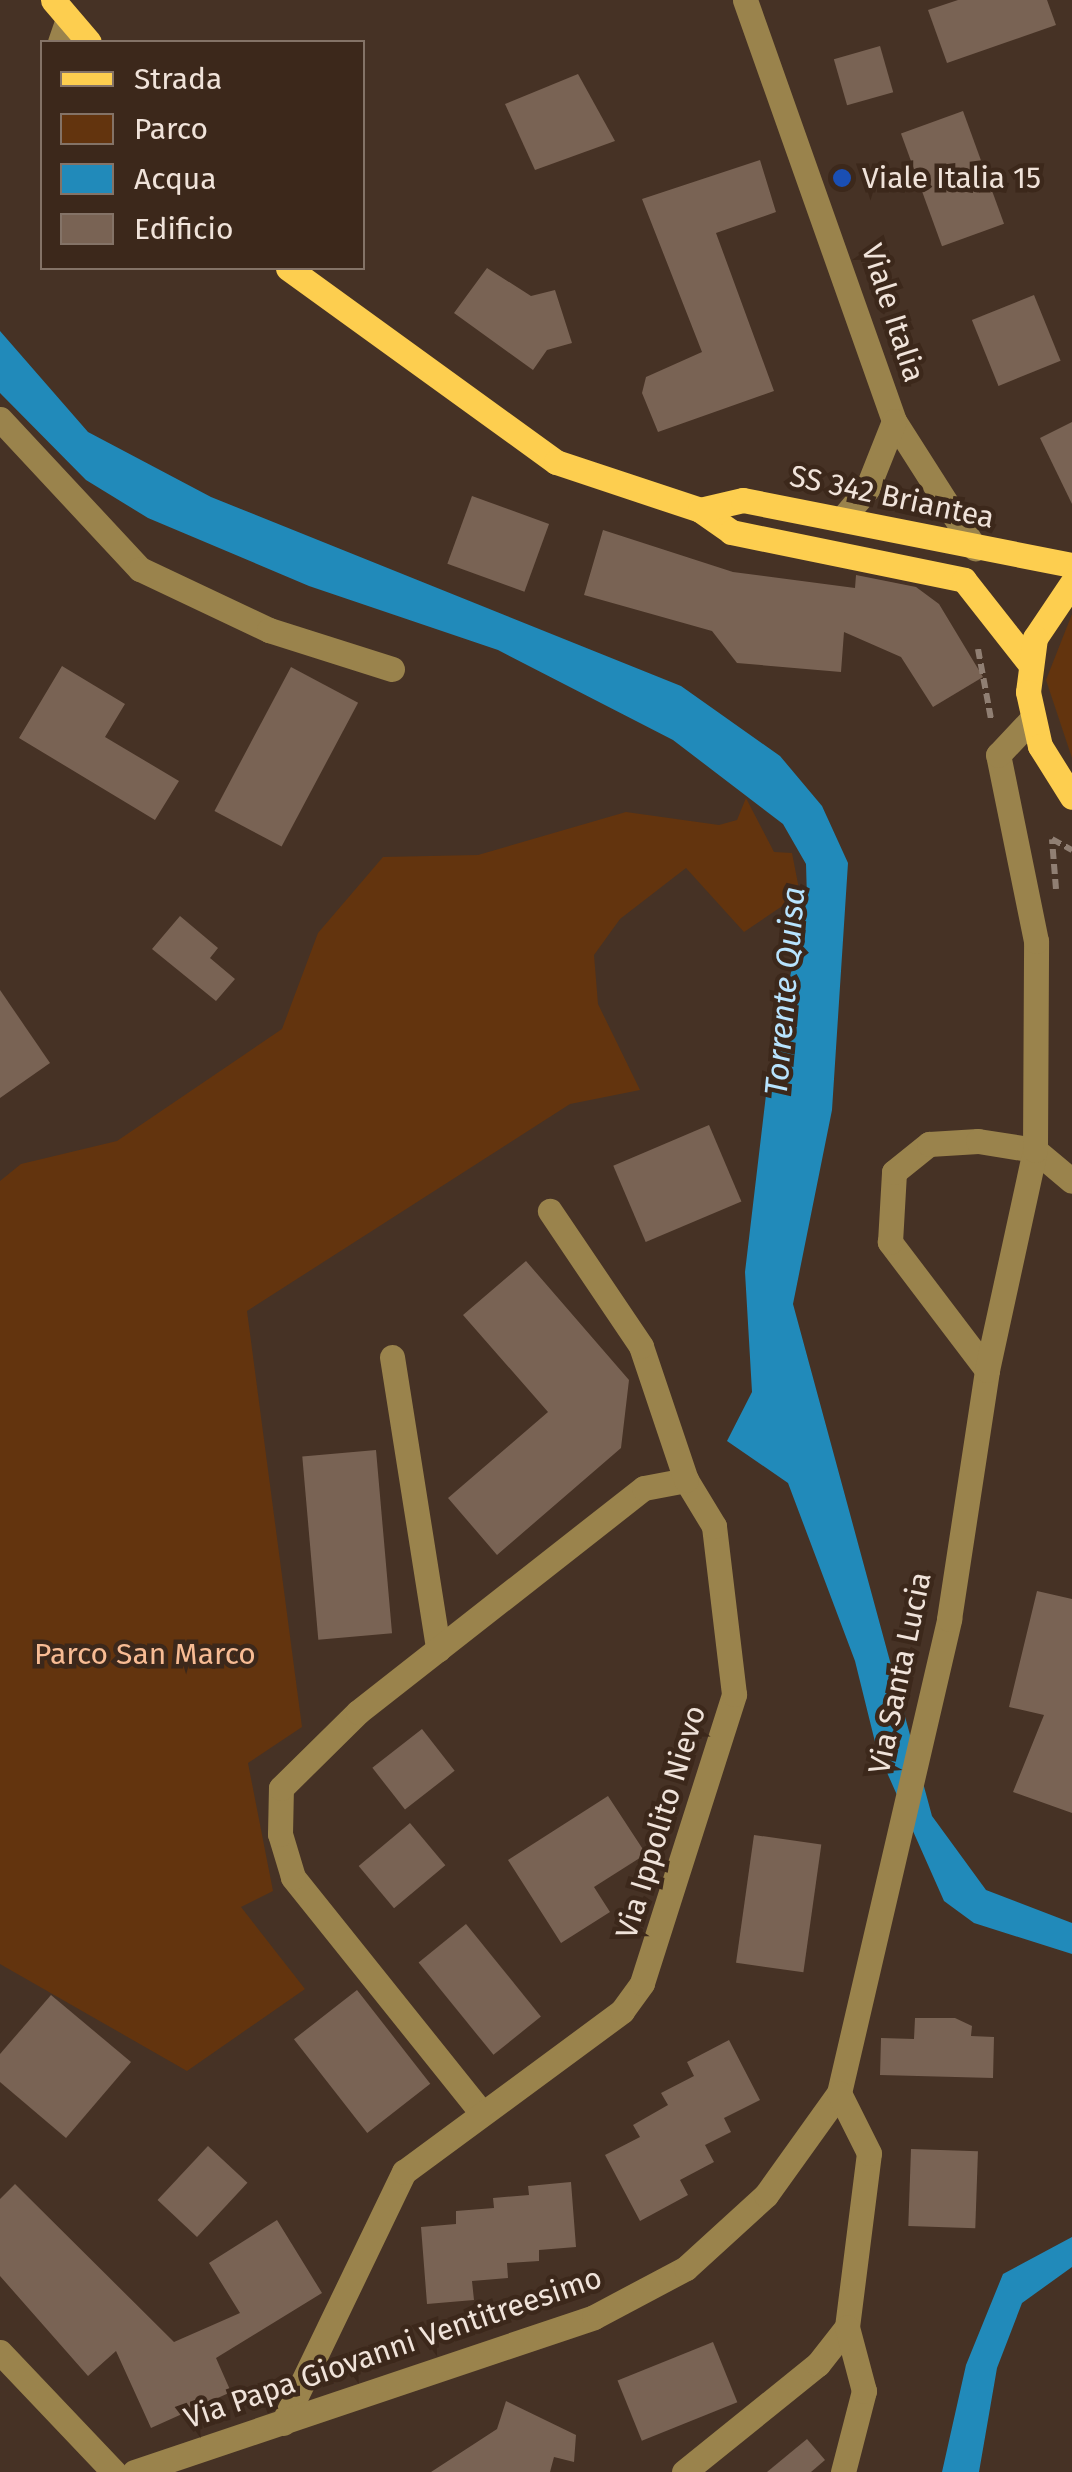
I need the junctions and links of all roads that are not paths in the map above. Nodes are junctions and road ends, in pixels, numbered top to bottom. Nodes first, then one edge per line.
1 (744, 0) edge
2 (60, 20) edge
3 (86, 40) edge
4 (290, 270) edge
5 (0, 418) edge
6 (894, 421) junction
7 (700, 510) junction
8 (842, 519) junction
9 (975, 548) junction
10 (1072, 565) edge
11 (1072, 584) edge
12 (1030, 664) junction
13 (392, 669) dead end
14 (1031, 720) junction
15 (1072, 797) edge
16 (1035, 1150) junction
17 (1072, 1181) edge
18 (550, 1211) dead end
19 (392, 1357) dead end
20 (987, 1370) junction
21 (686, 1480) junction
22 (438, 1649) junction
23 (862, 1987) joint
24 (840, 2092) junction
25 (481, 2112) junction
26 (847, 2326) junction
27 (0, 2352) edge
28 (283, 2423) junction
29 (114, 2472) edge
30 (134, 2472) edge
31 (684, 2472) edge
32 (842, 2472) edge

1 - 6 street, Viale Italia
2 - 3 main road
4 - 7 main road, SS 342 Briantea
5 - 13 street
6 - 8 street, Viale Italia
6 - 9 street, Viale Italia
7 - 8 main road, SS 342 Briantea
7 - 12 main road, SS 342 Briantea
8 - 9 main road, SS 342 Briantea
9 - 10 main road, SS 342 Briantea
11 - 12 main road
12 - 14 main road
14 - 15 main road
14 - 16 street, Via Santa Lucia
16 - 17 street
16 - 20 street, Via Santa Lucia
16 - 20 street
18 - 21 street, Via Ippolito Nievo
19 - 22 street
20 - 23 street, Via Santa Lucia
21 - 22 street
21 - 25 street, Via Ippolito Nievo
22 - 25 street
23 - 24 street, Via Papa Giovanni Ventitreesimo
24 - 26 street
24 - 28 street, Via Papa Giovanni Ventitreesimo
25 - 28 street, Via Ippolito Nievo
26 - 31 street
26 - 32 street
27 - 29 street
28 - 30 street, Via Papa Giovanni Ventitreesimo

